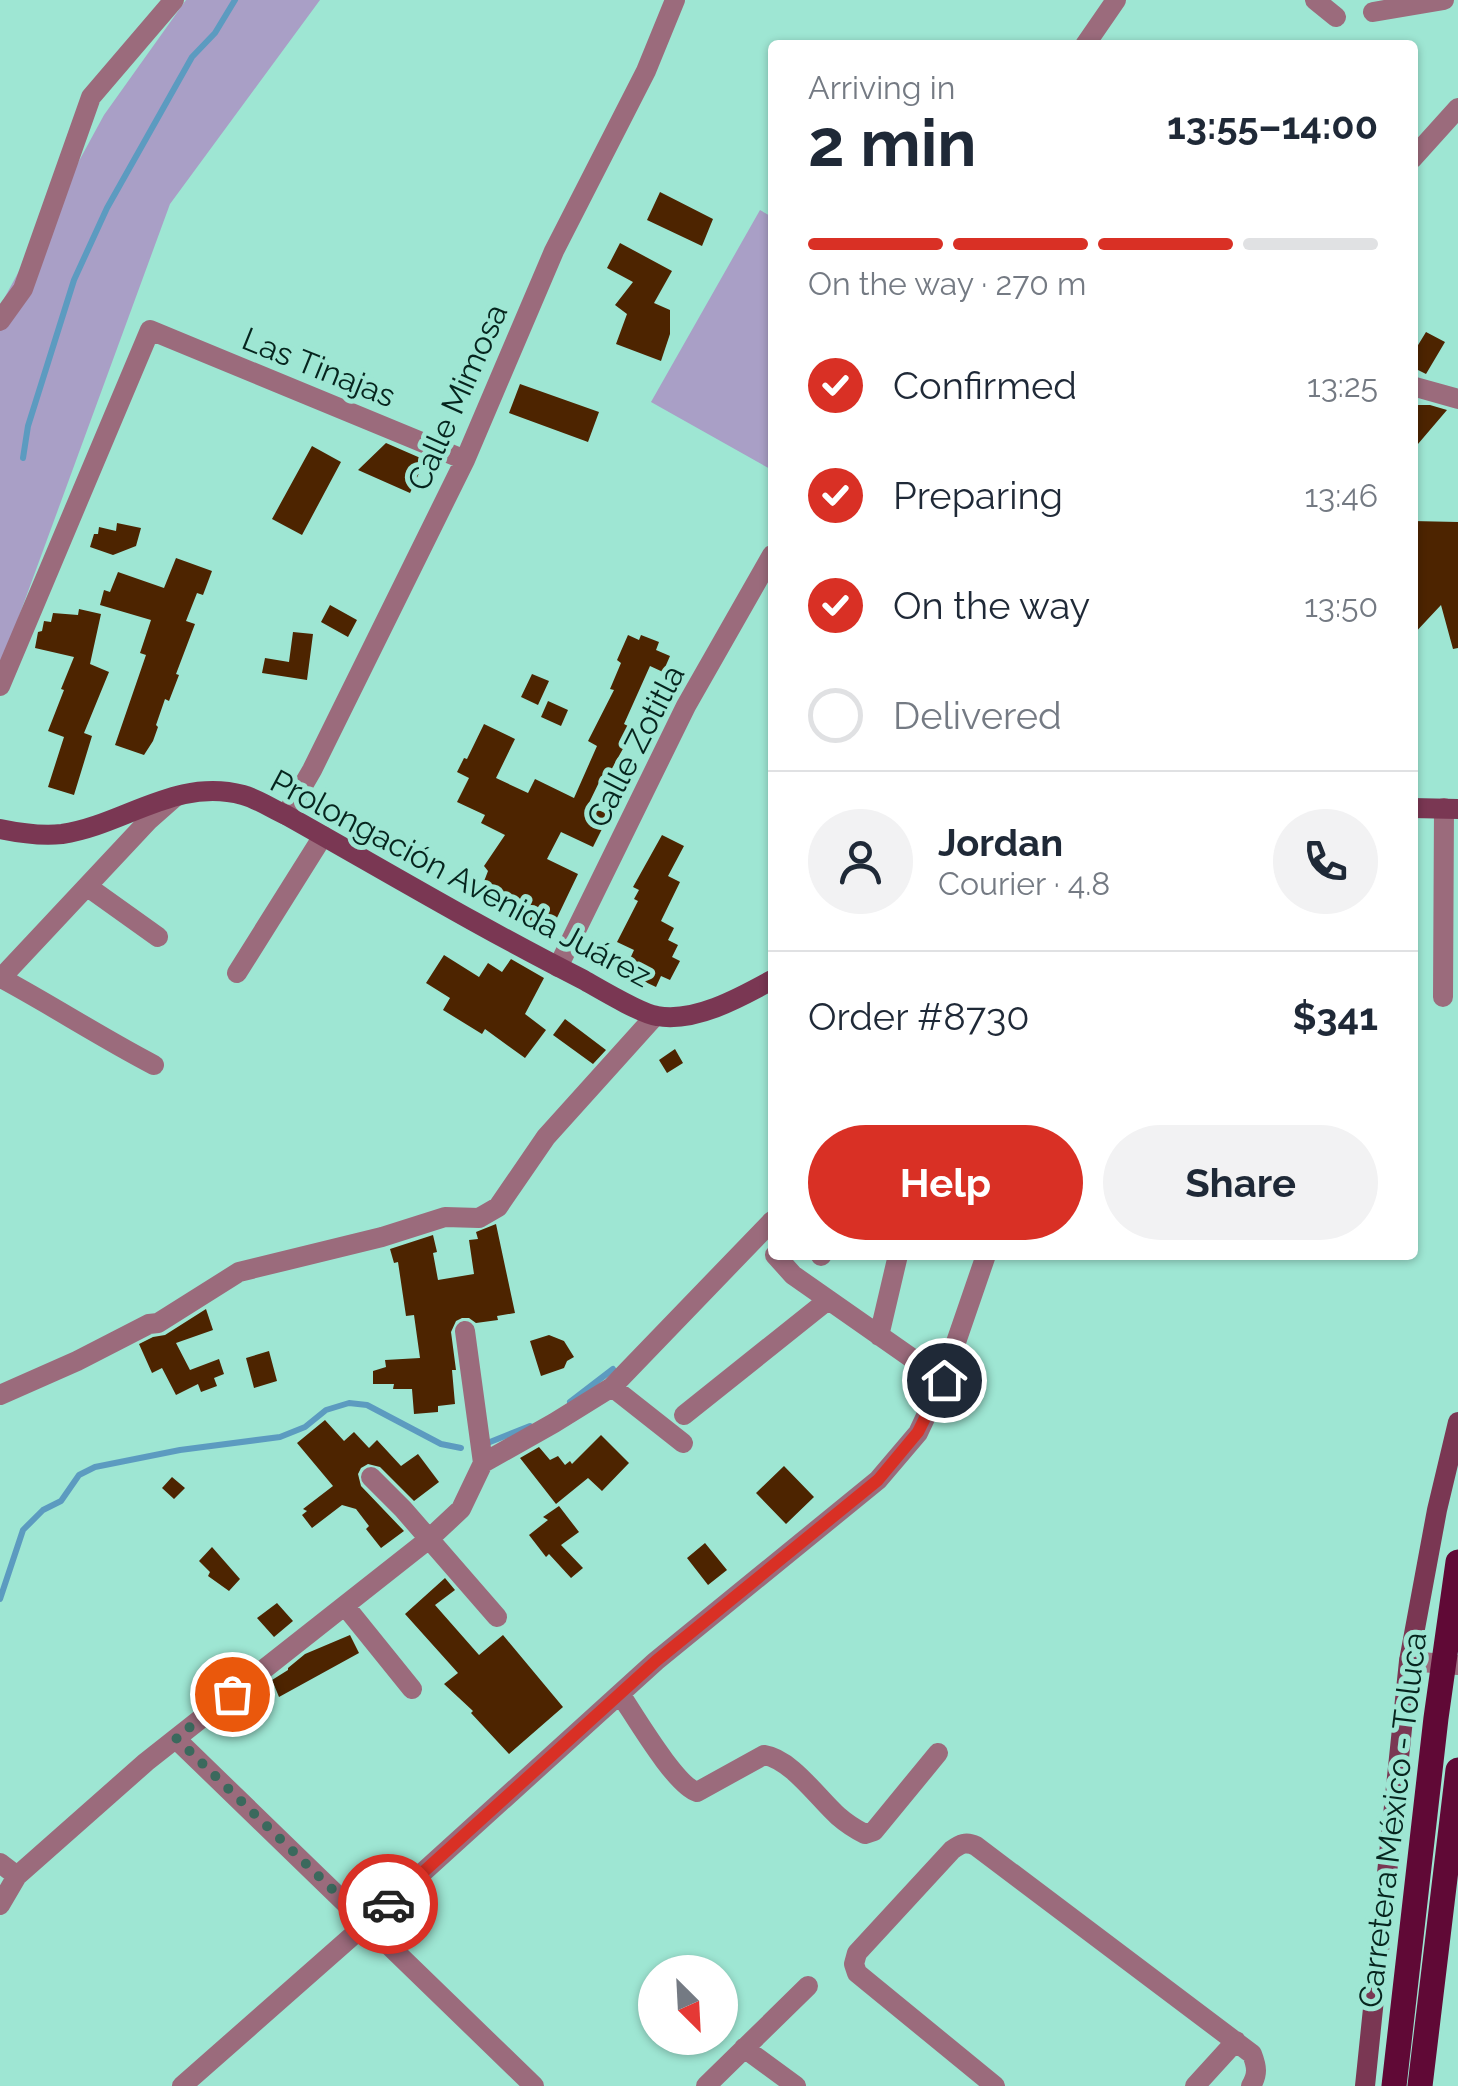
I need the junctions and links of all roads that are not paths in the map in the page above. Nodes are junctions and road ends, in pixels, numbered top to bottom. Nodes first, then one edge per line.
1 (174, 0) edge
2 (675, 0) edge
3 (1116, 0) edge
4 (1315, 0) edge
5 (1444, 0) edge
6 (1373, 12) dead end
7 (1336, 17) dead end
8 (1088, 40) edge
9 (1458, 108) edge
10 (1418, 151) edge
11 (0, 321) edge
12 (1458, 377) edge
13 (1418, 388) edge
14 (1452, 398) edge
15 (465, 460) junction
16 (768, 562) edge
17 (0, 686) edge
18 (176, 795) junction
19 (1418, 808) edge
20 (1451, 808) edge
21 (286, 815) junction
22 (0, 828) edge
23 (323, 836) junction
24 (88, 887) junction
25 (158, 937) dead end
26 (558, 967) junction
27 (238, 972) dead end
28 (1, 978) edge
29 (768, 982) edge
30 (1443, 996) dead end
31 (656, 1016) junction
32 (154, 1065) dead end
33 (765, 1229) edge
34 (779, 1260) edge
35 (897, 1260) edge
36 (984, 1260) edge
37 (828, 1300) junction
38 (465, 1331) dead end
39 (879, 1336) junction
40 (944, 1380) junction
41 (612, 1387) junction
42 (0, 1395) edge
43 (684, 1416) dead end
44 (1458, 1422) edge
45 (683, 1443) dead end
46 (484, 1462) junction
47 (371, 1477) dead end
48 (429, 1539) junction
49 (1458, 1562) edge
50 (345, 1606) junction
51 (497, 1617) dead end
52 (1416, 1662) junction
53 (1458, 1665) edge
54 (412, 1688) dead end
55 (620, 1694) junction
56 (176, 1738) junction
57 (938, 1752) dead end
58 (1458, 1770) edge
59 (0, 1863) edge
60 (18, 1876) junction
61 (0, 1905) edge
62 (367, 1923) junction
63 (808, 1986) dead end
64 (1236, 2042) junction
65 (744, 2048) junction
66 (1254, 2077) edge
67 (182, 2086) edge
68 (534, 2086) edge
69 (706, 2086) edge
70 (796, 2086) edge
71 (995, 2086) edge
72 (1195, 2086) edge
73 (1365, 2086) edge
74 (1394, 2086) edge
75 (1420, 2086) edge

1 - 11 street
2 - 15 street, Calle Mimosa
3 - 8 street
4 - 7 street
5 - 6 street
9 - 10 street
12 - 14 street
13 - 14 street
15 - 17 street, Las Tinajas
15 - 21 street, Calle Mimosa
16 - 26 street, Calle Zotitla
18 - 21 street, Prolongación Avenida Juárez
18 - 22 street, Prolongación Avenida Juárez
18 - 24 street
19 - 20 street
20 - 30 street
21 - 23 street, Prolongación Avenida Juárez
23 - 26 street, Prolongación Avenida Juárez
23 - 27 street
24 - 25 street
24 - 28 street
26 - 31 street, Prolongación Avenida Juárez
28 - 32 street
29 - 31 street, Prolongación Avenida Juárez
31 - 42 street
33 - 41 street
34 - 37 street
35 - 39 street
36 - 40 street
37 - 39 street
37 - 43 street
38 - 46 street
39 - 40 street
40 - 55 street
41 - 45 street
41 - 46 street
44 - 52 street
46 - 48 street
47 - 48 street
48 - 50 street
48 - 51 street
49 - 74 main road, Carretera México - Toluca
50 - 54 street
50 - 56 street
52 - 53 street
52 - 73 street
55 - 57 street
55 - 62 street
56 - 60 street
56 - 62 street
58 - 75 main road, Carretera México - Toluca
59 - 60 street
60 - 61 street
62 - 67 street
62 - 68 street
63 - 65 street
64 - 66 street
64 - 71 street
64 - 72 street
65 - 69 street
65 - 70 street

